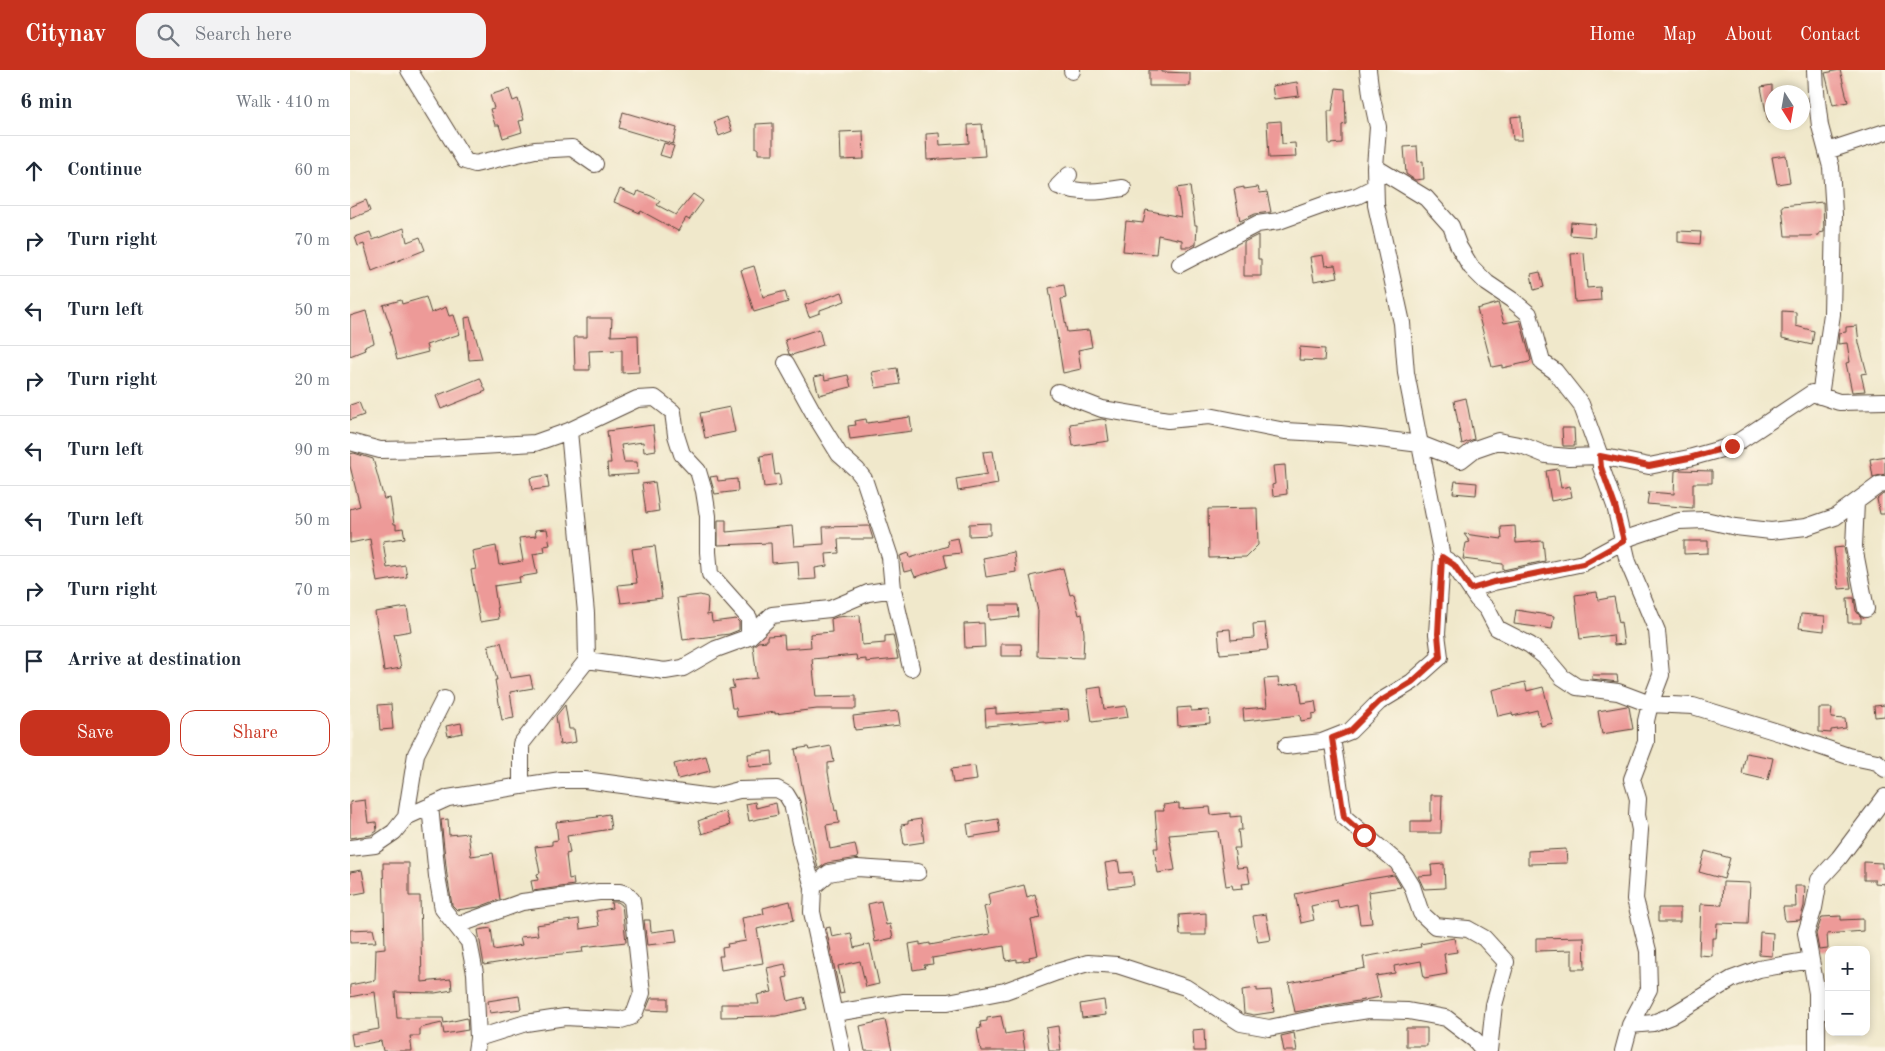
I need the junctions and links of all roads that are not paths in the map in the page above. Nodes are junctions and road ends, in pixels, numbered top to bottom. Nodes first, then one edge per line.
1 (409, 70) edge
2 (1368, 70) edge
3 (1815, 70) edge
4 (1885, 132) edge
5 (1827, 151) junction
6 (595, 164) dead end
7 (1375, 167) junction
8 (1069, 174) dead end
9 (1375, 187) junction
10 (1123, 188) dead end
11 (1180, 264) dead end
12 (786, 363) dead end
13 (1058, 392) dead end
14 (1820, 396) junction
15 (1885, 401) edge
16 (569, 431) junction
17 (350, 442) edge
18 (1420, 444) junction
19 (1600, 456) junction
20 (1885, 484) edge
21 (1856, 502) junction
22 (1624, 541) junction
23 (1442, 557) junction
24 (894, 589) junction
25 (1471, 589) junction
26 (1866, 609) dead end
27 (749, 636) junction
28 (587, 660) junction
29 (911, 668) dead end
30 (444, 699) dead end
31 (1650, 704) junction
32 (1332, 738) junction
33 (1286, 746) dead end
34 (1885, 769) edge
35 (521, 786) junction
36 (1885, 797) edge
37 (430, 806) junction
38 (406, 817) junction
39 (350, 848) edge
40 (918, 872) dead end
41 (813, 887) junction
42 (458, 925) junction
43 (1811, 960) junction
44 (835, 1013) junction
45 (1630, 1025) junction
46 (477, 1044) edge
47 (842, 1051) edge
48 (1484, 1051) edge
49 (1489, 1051) edge
50 (1623, 1051) edge
51 (1817, 1051) edge

1 - 6 street
2 - 7 street
3 - 5 street
4 - 5 street
5 - 14 street
7 - 9 street
7 - 19 street
8 - 10 street
9 - 11 street
9 - 18 street
12 - 24 street
13 - 18 street
14 - 15 street
14 - 19 street
16 - 17 street
16 - 27 street
16 - 28 street
18 - 19 street
18 - 23 street
19 - 22 street
20 - 21 street
21 - 22 street
21 - 26 street
22 - 25 street
22 - 31 street
23 - 25 street
23 - 32 street
24 - 27 street
24 - 29 street
25 - 31 street
27 - 28 street
28 - 35 street
30 - 38 street
31 - 34 street
31 - 45 street
32 - 33 street
32 - 49 street
35 - 37 street
35 - 41 street
36 - 43 street
37 - 38 street
37 - 42 street
38 - 39 street
40 - 41 street
41 - 44 street
42 - 46 street
42 - 46 street
43 - 45 street
43 - 51 street
44 - 47 street
44 - 48 street
45 - 50 street

